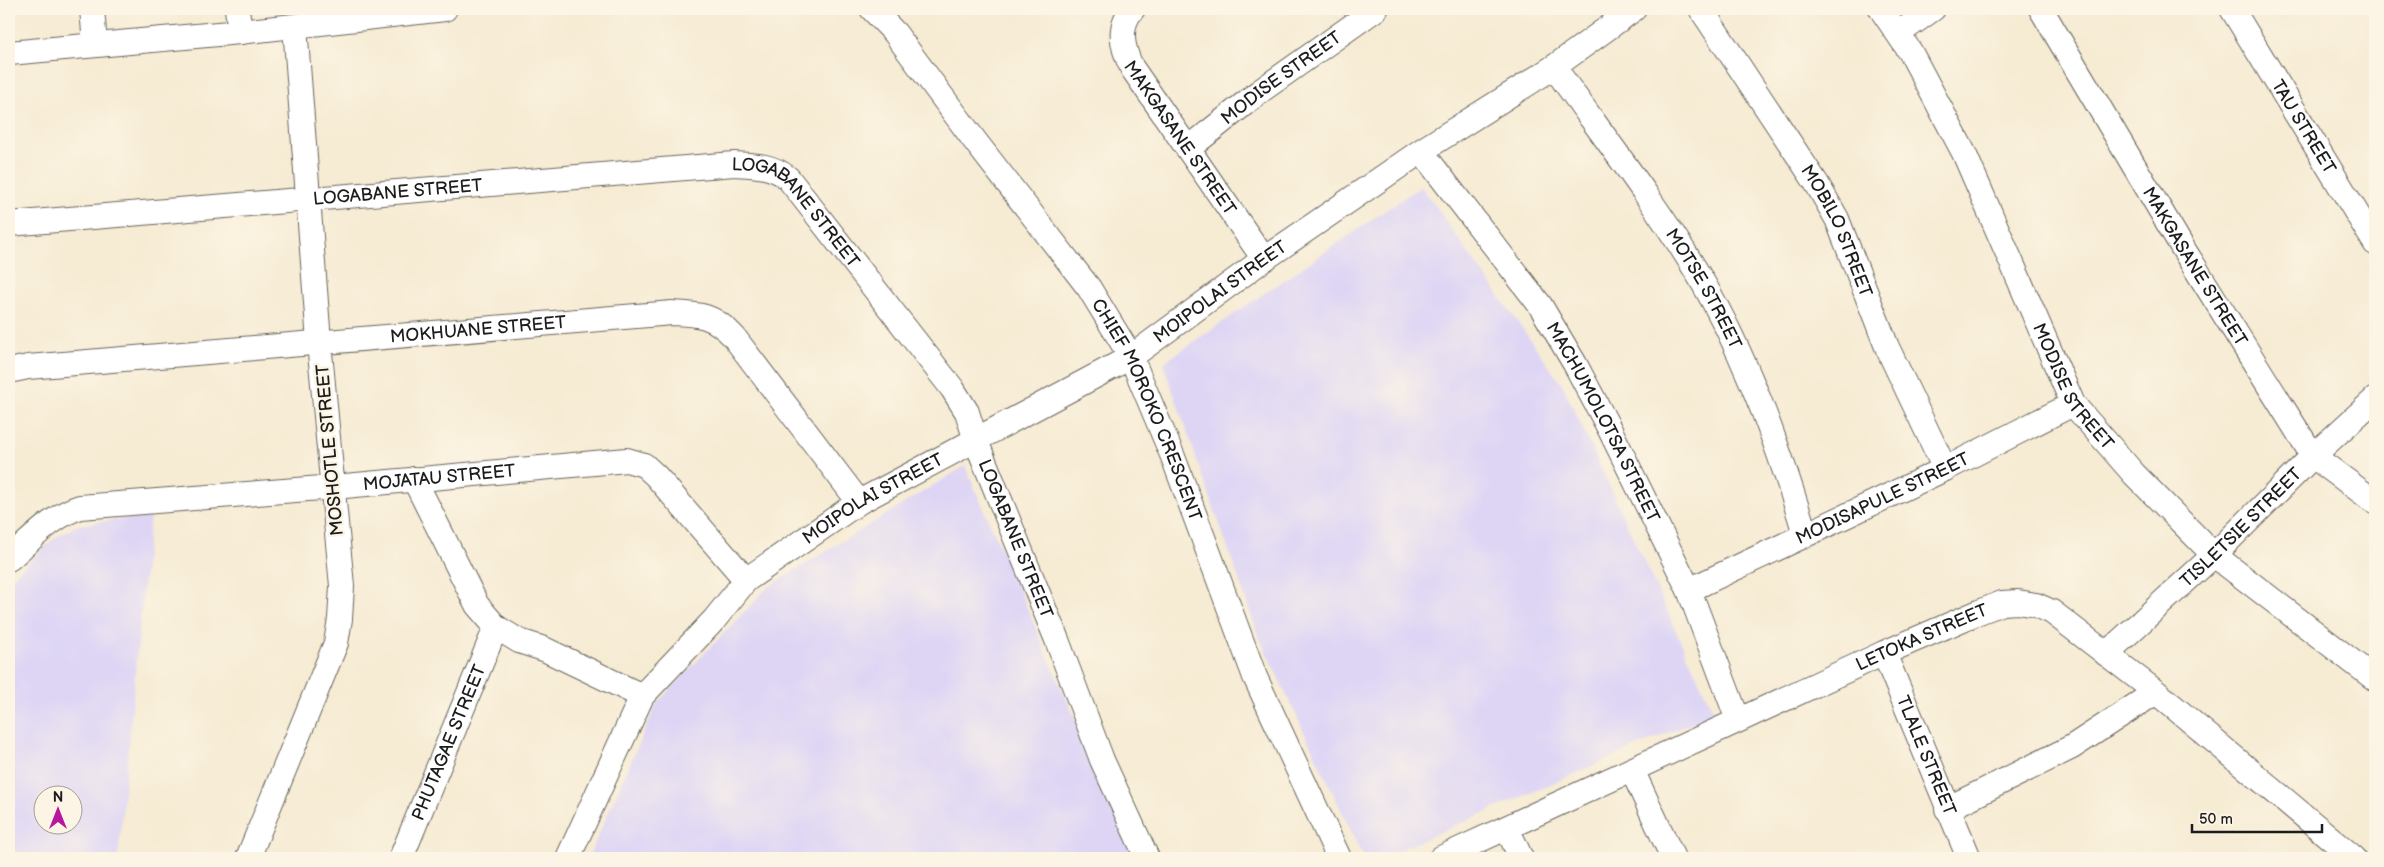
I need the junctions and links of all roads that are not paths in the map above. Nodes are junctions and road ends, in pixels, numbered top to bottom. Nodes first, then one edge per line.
1 (92, 9) edge
2 (445, 9) edge
3 (872, 9) edge
4 (1133, 9) edge
5 (1376, 9) edge
6 (1634, 9) edge
7 (1701, 9) edge
8 (1880, 9) edge
9 (1933, 9) edge
10 (2041, 9) edge
11 (2232, 9) edge
12 (239, 20) edge
13 (295, 26) junction
14 (1899, 32) junction
15 (9, 44) edge
16 (95, 44) junction
17 (44, 50) junction
18 (9, 53) edge
19 (1554, 67) junction
20 (1189, 148) junction
21 (1420, 151) junction
22 (308, 199) junction
23 (9, 224) edge
24 (2375, 243) edge
25 (1264, 259) junction
26 (319, 342) junction
27 (1131, 357) junction
28 (9, 371) edge
29 (2375, 399) edge
30 (2073, 404) junction
31 (976, 441) junction
32 (2313, 456) junction
33 (1946, 469) junction
34 (414, 479) junction
35 (334, 487) junction
36 (859, 502) junction
37 (2375, 502) edge
38 (1805, 534) junction
39 (2214, 556) junction
40 (9, 560) edge
41 (746, 580) junction
42 (1689, 590) junction
43 (496, 627) junction
44 (1884, 653) junction
45 (2106, 654) junction
46 (2375, 679) edge
47 (2156, 692) junction
48 (642, 696) junction
49 (1738, 720) junction
50 (1632, 770) junction
51 (1948, 809) junction
52 (1507, 828) junction
53 (248, 858) edge
54 (401, 858) edge
55 (568, 858) edge
56 (1147, 858) edge
57 (1339, 858) edge
58 (1441, 858) edge
59 (1521, 858) edge
60 (1673, 858) edge
61 (1969, 858) edge
62 (2352, 858) edge

1 - 16 street
2 - 13 street
3 - 27 street, CHIEF MOROKO CRESCENT
4 - 20 street, MAKGASANE STREET
5 - 20 street, MODISE STREET
6 - 19 street, MOIPOLAI STREET
7 - 33 street, MOBILO STREET
8 - 14 street, MODISE STREET
9 - 14 street
10 - 32 street, MAKGASANE STREET
11 - 24 street, TAU STREET
12 - 13 street
12 - 16 street
13 - 22 street, MOSHOTLE STREET
14 - 30 street, MODISE STREET
15 - 17 street
16 - 17 street
17 - 18 street
19 - 21 street, MOIPOLAI STREET
19 - 38 street, MOTSE STREET
20 - 25 street, MAKGASANE STREET
21 - 25 street, MOIPOLAI STREET
21 - 42 street, MACHUMOLOTSA STREET
22 - 23 street, LOGABANE STREET
22 - 26 street, MOSHOTLE STREET
22 - 31 street, LOGABANE STREET
25 - 27 street, MOIPOLAI STREET
26 - 28 street, MOKHUANE STREET
26 - 35 street, MOSHOTLE STREET
26 - 36 street, MOKHUANE STREET
27 - 31 street, MOIPOLAI STREET
27 - 57 street, CHIEF MOROKO CRESCENT
29 - 32 street, TISLETSIE STREET
30 - 33 street, MODISAPULE STREET
30 - 39 street, MODISE STREET
31 - 36 street, MOIPOLAI STREET
31 - 56 street, LOGABANE STREET
32 - 37 street, MAKGASANE STREET
32 - 39 street, TISLETSIE STREET
33 - 38 street, MODISAPULE STREET
34 - 35 street, MOJATAU STREET
34 - 41 street, MOJATAU STREET
34 - 43 street
35 - 40 street, MOJATAU STREET
35 - 53 street, MOSHOTLE STREET
36 - 41 street, MOIPOLAI STREET
38 - 42 street, MODISAPULE STREET
39 - 45 street, TISLETSIE STREET
39 - 46 street, MODISE STREET
41 - 48 street, MOIPOLAI STREET
42 - 49 street, MACHUMOLOTSA STREET
43 - 48 street
43 - 54 street, PHUTAGAE STREET
44 - 45 street, LETOKA STREET
44 - 49 street, LETOKA STREET
44 - 51 street, TLALE STREET
45 - 47 street, LETOKA STREET
47 - 51 street
47 - 62 street, LETOKA STREET
48 - 55 street, MOIPOLAI STREET
49 - 50 street, LETOKA STREET
50 - 52 street, LETOKA STREET
50 - 60 street
51 - 61 street, TLALE STREET
52 - 58 street, LETOKA STREET
52 - 59 street

